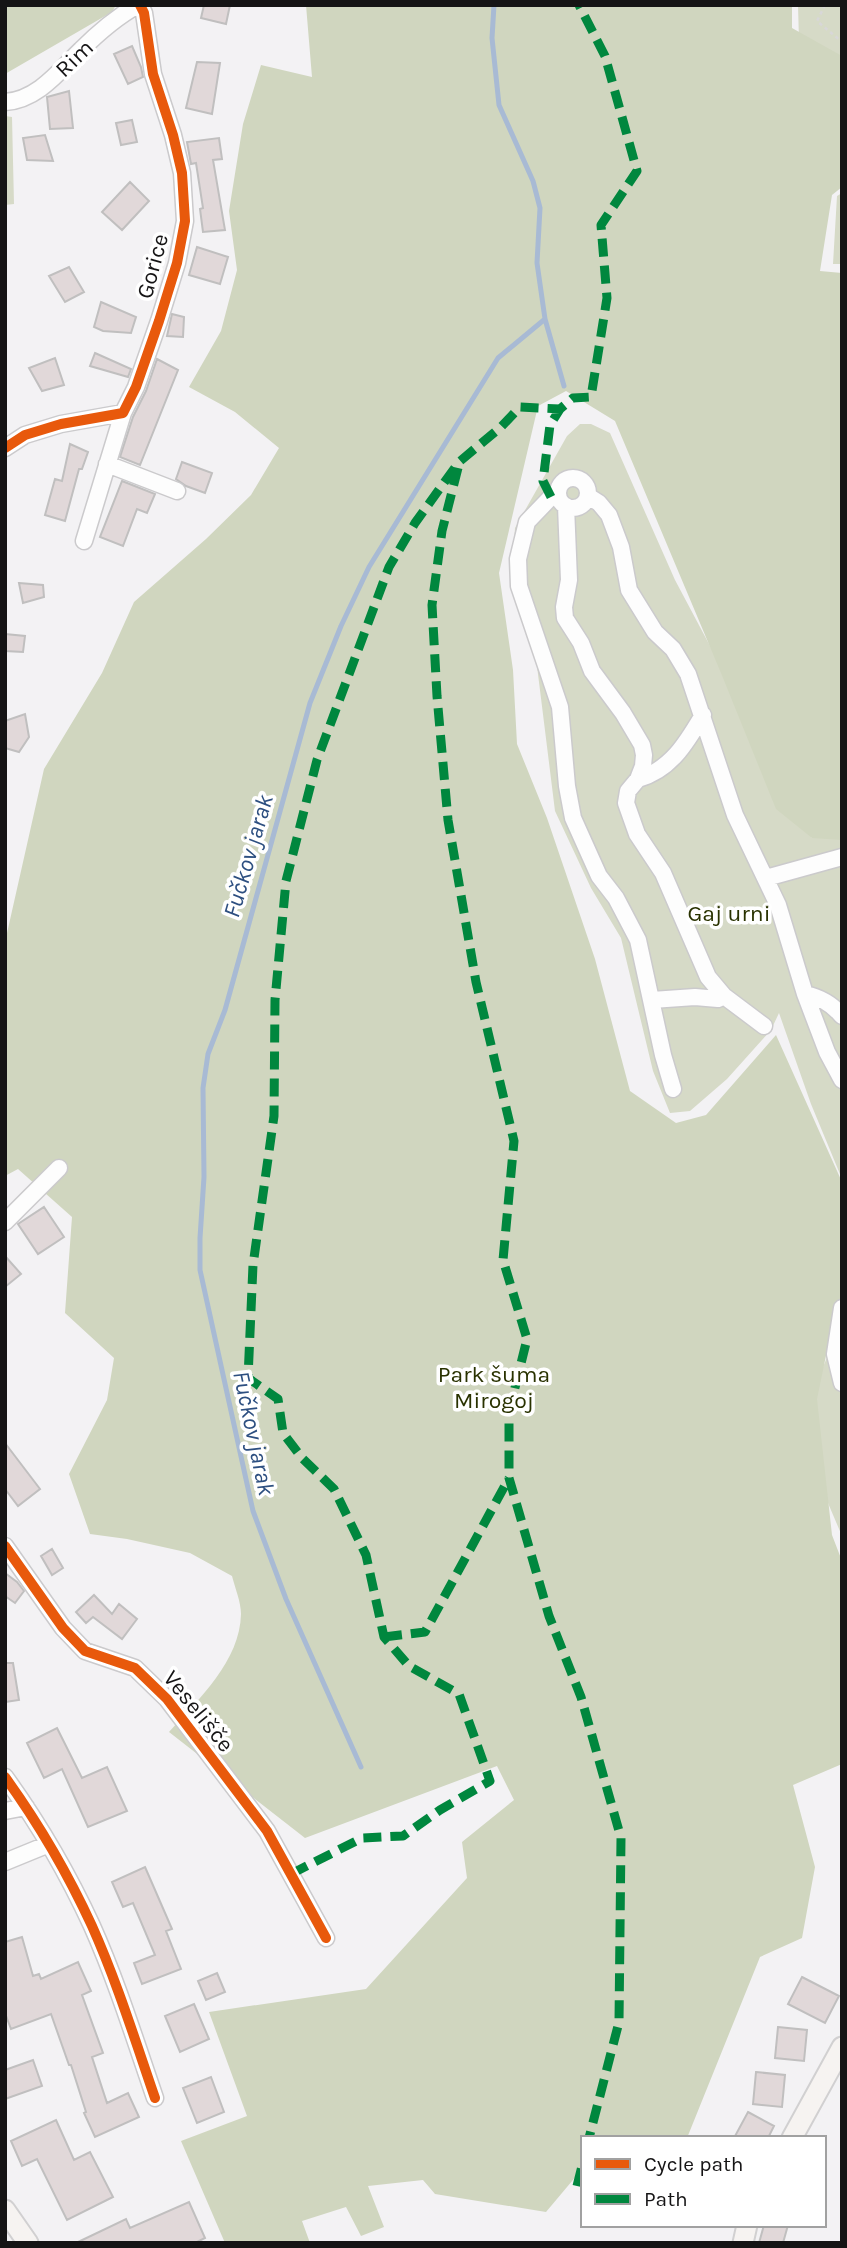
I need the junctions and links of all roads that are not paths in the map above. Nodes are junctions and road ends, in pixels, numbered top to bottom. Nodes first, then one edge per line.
1 (139, 5) edge
2 (5, 102) edge
3 (123, 412) junction
4 (5, 448) edge
5 (107, 464) junction
6 (177, 491) dead end
7 (588, 496) junction
8 (562, 500) junction
9 (84, 541) dead end
10 (703, 715) junction
11 (638, 779) junction
12 (842, 857) edge
13 (766, 878) junction
14 (805, 993) junction
15 (724, 996) junction
16 (652, 1000) junction
17 (842, 1016) edge
18 (764, 1026) dead end
19 (842, 1080) edge
20 (673, 1089) dead end
21 (59, 1168) dead end
22 (5, 1222) edge
23 (842, 1307) edge
24 (842, 1383) edge
25 (5, 1546) edge
26 (5, 1777) edge
27 (26, 1807) junction
28 (5, 1811) edge
29 (49, 1843) junction
30 (5, 1862) edge
31 (326, 1938) dead end
32 (842, 2047) edge
33 (155, 2098) dead end
34 (793, 2136) edge
35 (5, 2210) edge
36 (27, 2243) edge

1 - 2 street, Rim
1 - 3 street, Gorice
3 - 4 street
3 - 5 street, Gorice
5 - 6 street
5 - 9 street, Gorice
7 - 8 street
7 - 8 street
7 - 10 street
8 - 11 street
8 - 16 street
10 - 11 street
10 - 13 street
11 - 15 street
12 - 13 street
13 - 14 street
14 - 17 street
14 - 19 street
15 - 16 street
15 - 18 street
16 - 20 street
21 - 22 street
23 - 24 street
25 - 31 street, Veselišče
26 - 27 street
27 - 28 street
27 - 29 street
29 - 30 street
29 - 33 street
32 - 34 main road
35 - 36 main road

